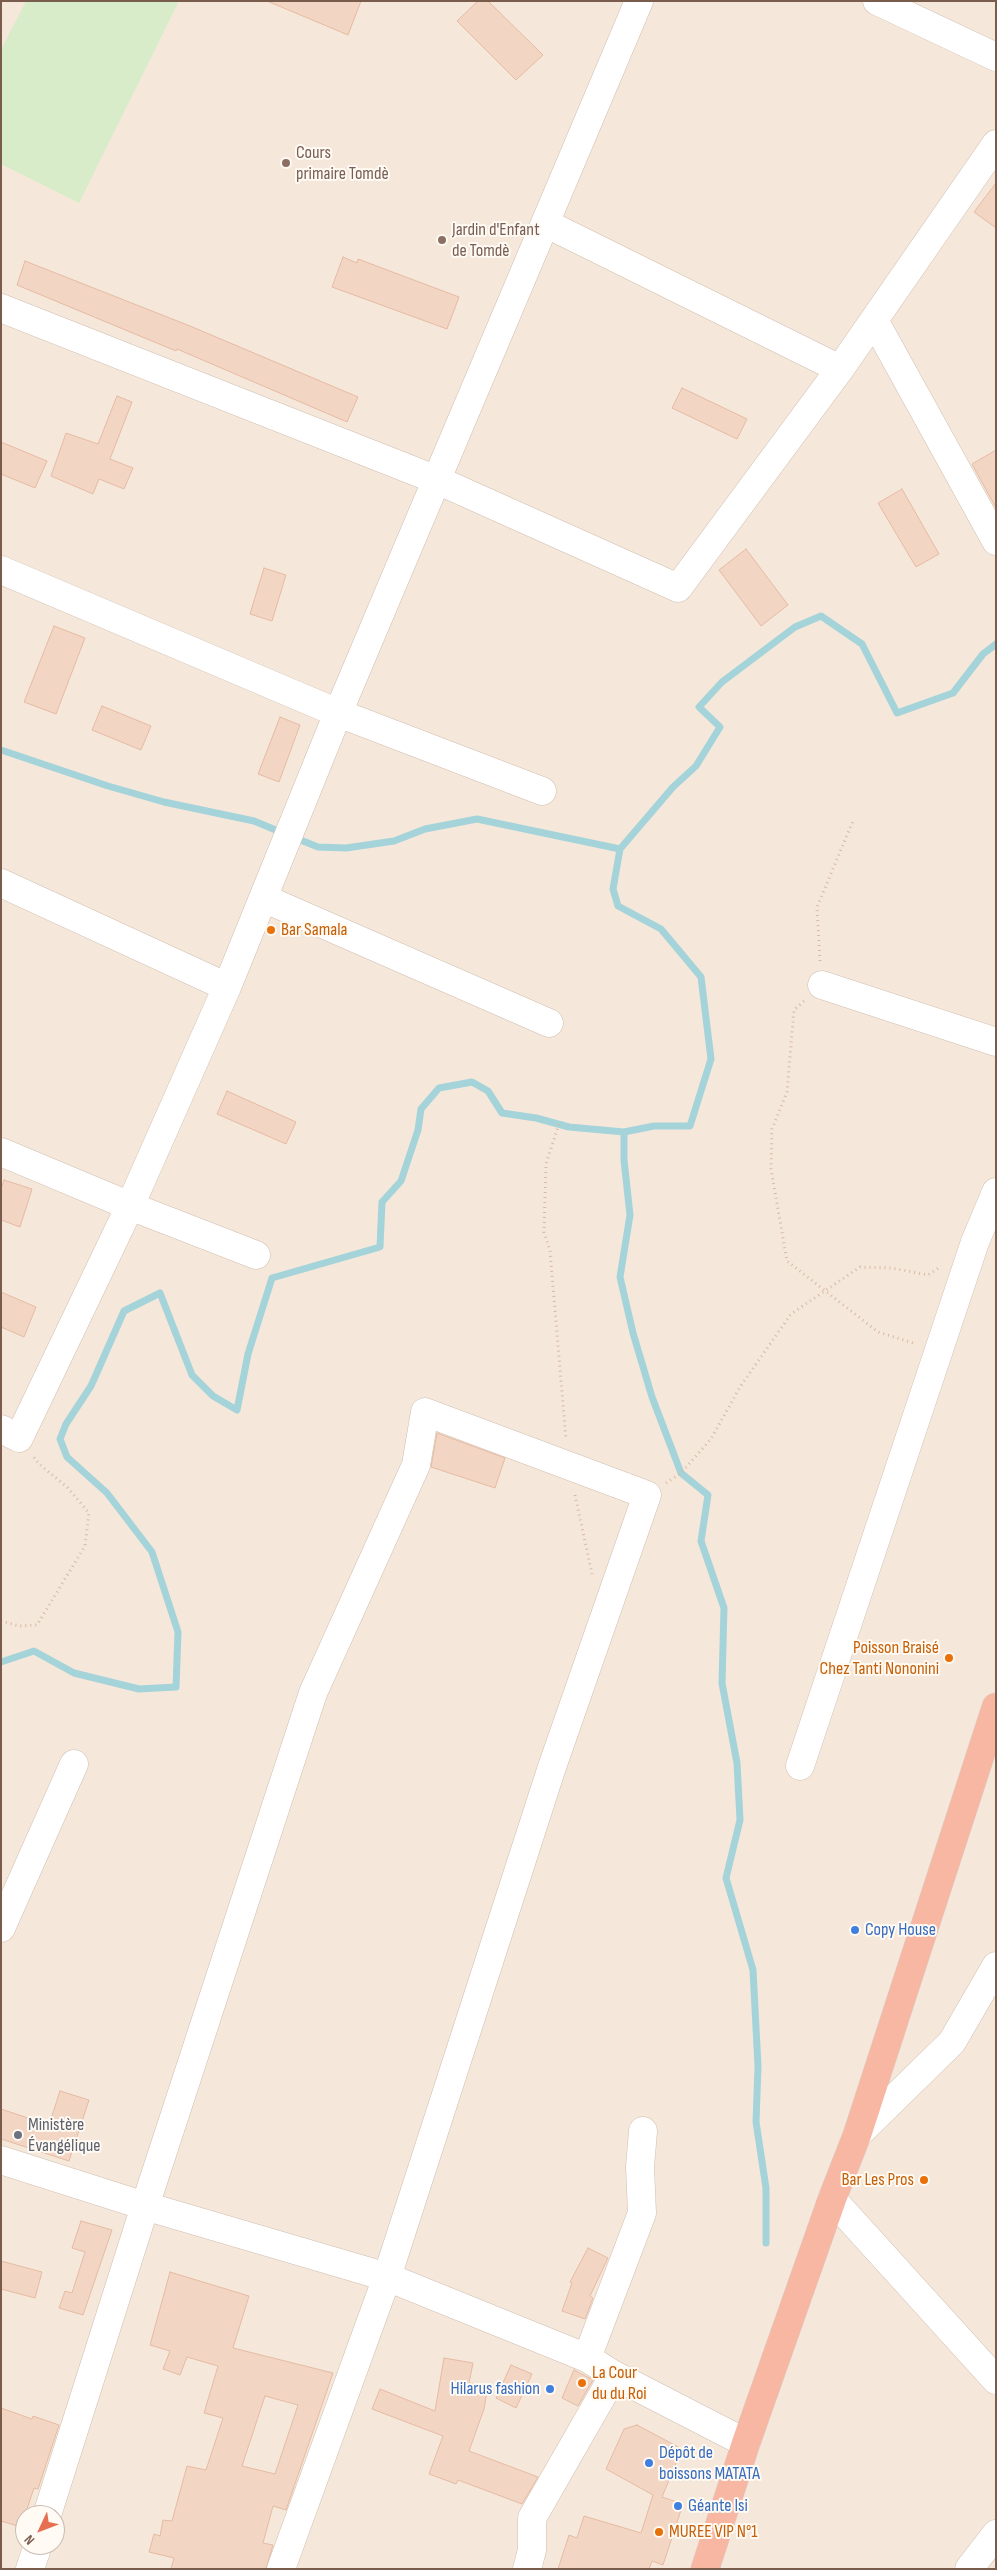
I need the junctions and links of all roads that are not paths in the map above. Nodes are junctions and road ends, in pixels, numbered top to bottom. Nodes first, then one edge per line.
1 (638, 1) edge
2 (877, 1) edge
3 (996, 57) edge
4 (996, 144) edge
5 (545, 223) junction
6 (1, 308) edge
7 (874, 320) junction
8 (840, 369) junction
9 (437, 480) junction
10 (996, 541) edge
11 (1, 570) edge
12 (338, 713) junction
13 (542, 791) dead end
14 (1, 883) edge
15 (263, 898) junction
16 (822, 985) road end
17 (227, 986) junction
18 (549, 1023) dead end
19 (996, 1042) edge
20 (1, 1152) edge
21 (996, 1192) edge
22 (130, 1206) junction
23 (256, 1255) dead end
24 (10, 1434) edge
25 (996, 1707) edge
26 (74, 1764) dead end
27 (800, 1766) dead end
28 (1, 1928) edge
29 (996, 1966) edge
30 (643, 2131) dead end
31 (857, 2135) junction
32 (1, 2160) edge
33 (832, 2199) junction
34 (145, 2206) junction
35 (387, 2277) junction
36 (587, 2358) junction
37 (614, 2375) junction
38 (996, 2380) edge
39 (746, 2444) junction
40 (50, 2505) edge
41 (996, 2534) edge
42 (35, 2555) edge
43 (30, 2569) edge
44 (281, 2569) edge
45 (527, 2569) edge
46 (705, 2569) edge
47 (969, 2569) edge

1 - 5 street
2 - 3 street
4 - 7 street
5 - 8 street
5 - 9 street
6 - 9 street
7 - 8 street
7 - 10 street
8 - 9 street
9 - 12 street
11 - 12 street
12 - 13 street
12 - 15 street
14 - 17 street
15 - 17 street
15 - 18 street
16 - 19 street
17 - 22 street
20 - 22 street
21 - 27 street
22 - 23 street
22 - 24 street
25 - 31 highway
26 - 28 street
29 - 31 street
30 - 36 street
31 - 33 highway
32 - 34 street
33 - 38 street
33 - 39 highway
34 - 35 street
34 - 35 street
34 - 40 street
35 - 36 street
35 - 44 street
36 - 37 street
37 - 39 street
37 - 45 street
39 - 46 highway
41 - 47 street
42 - 43 street

